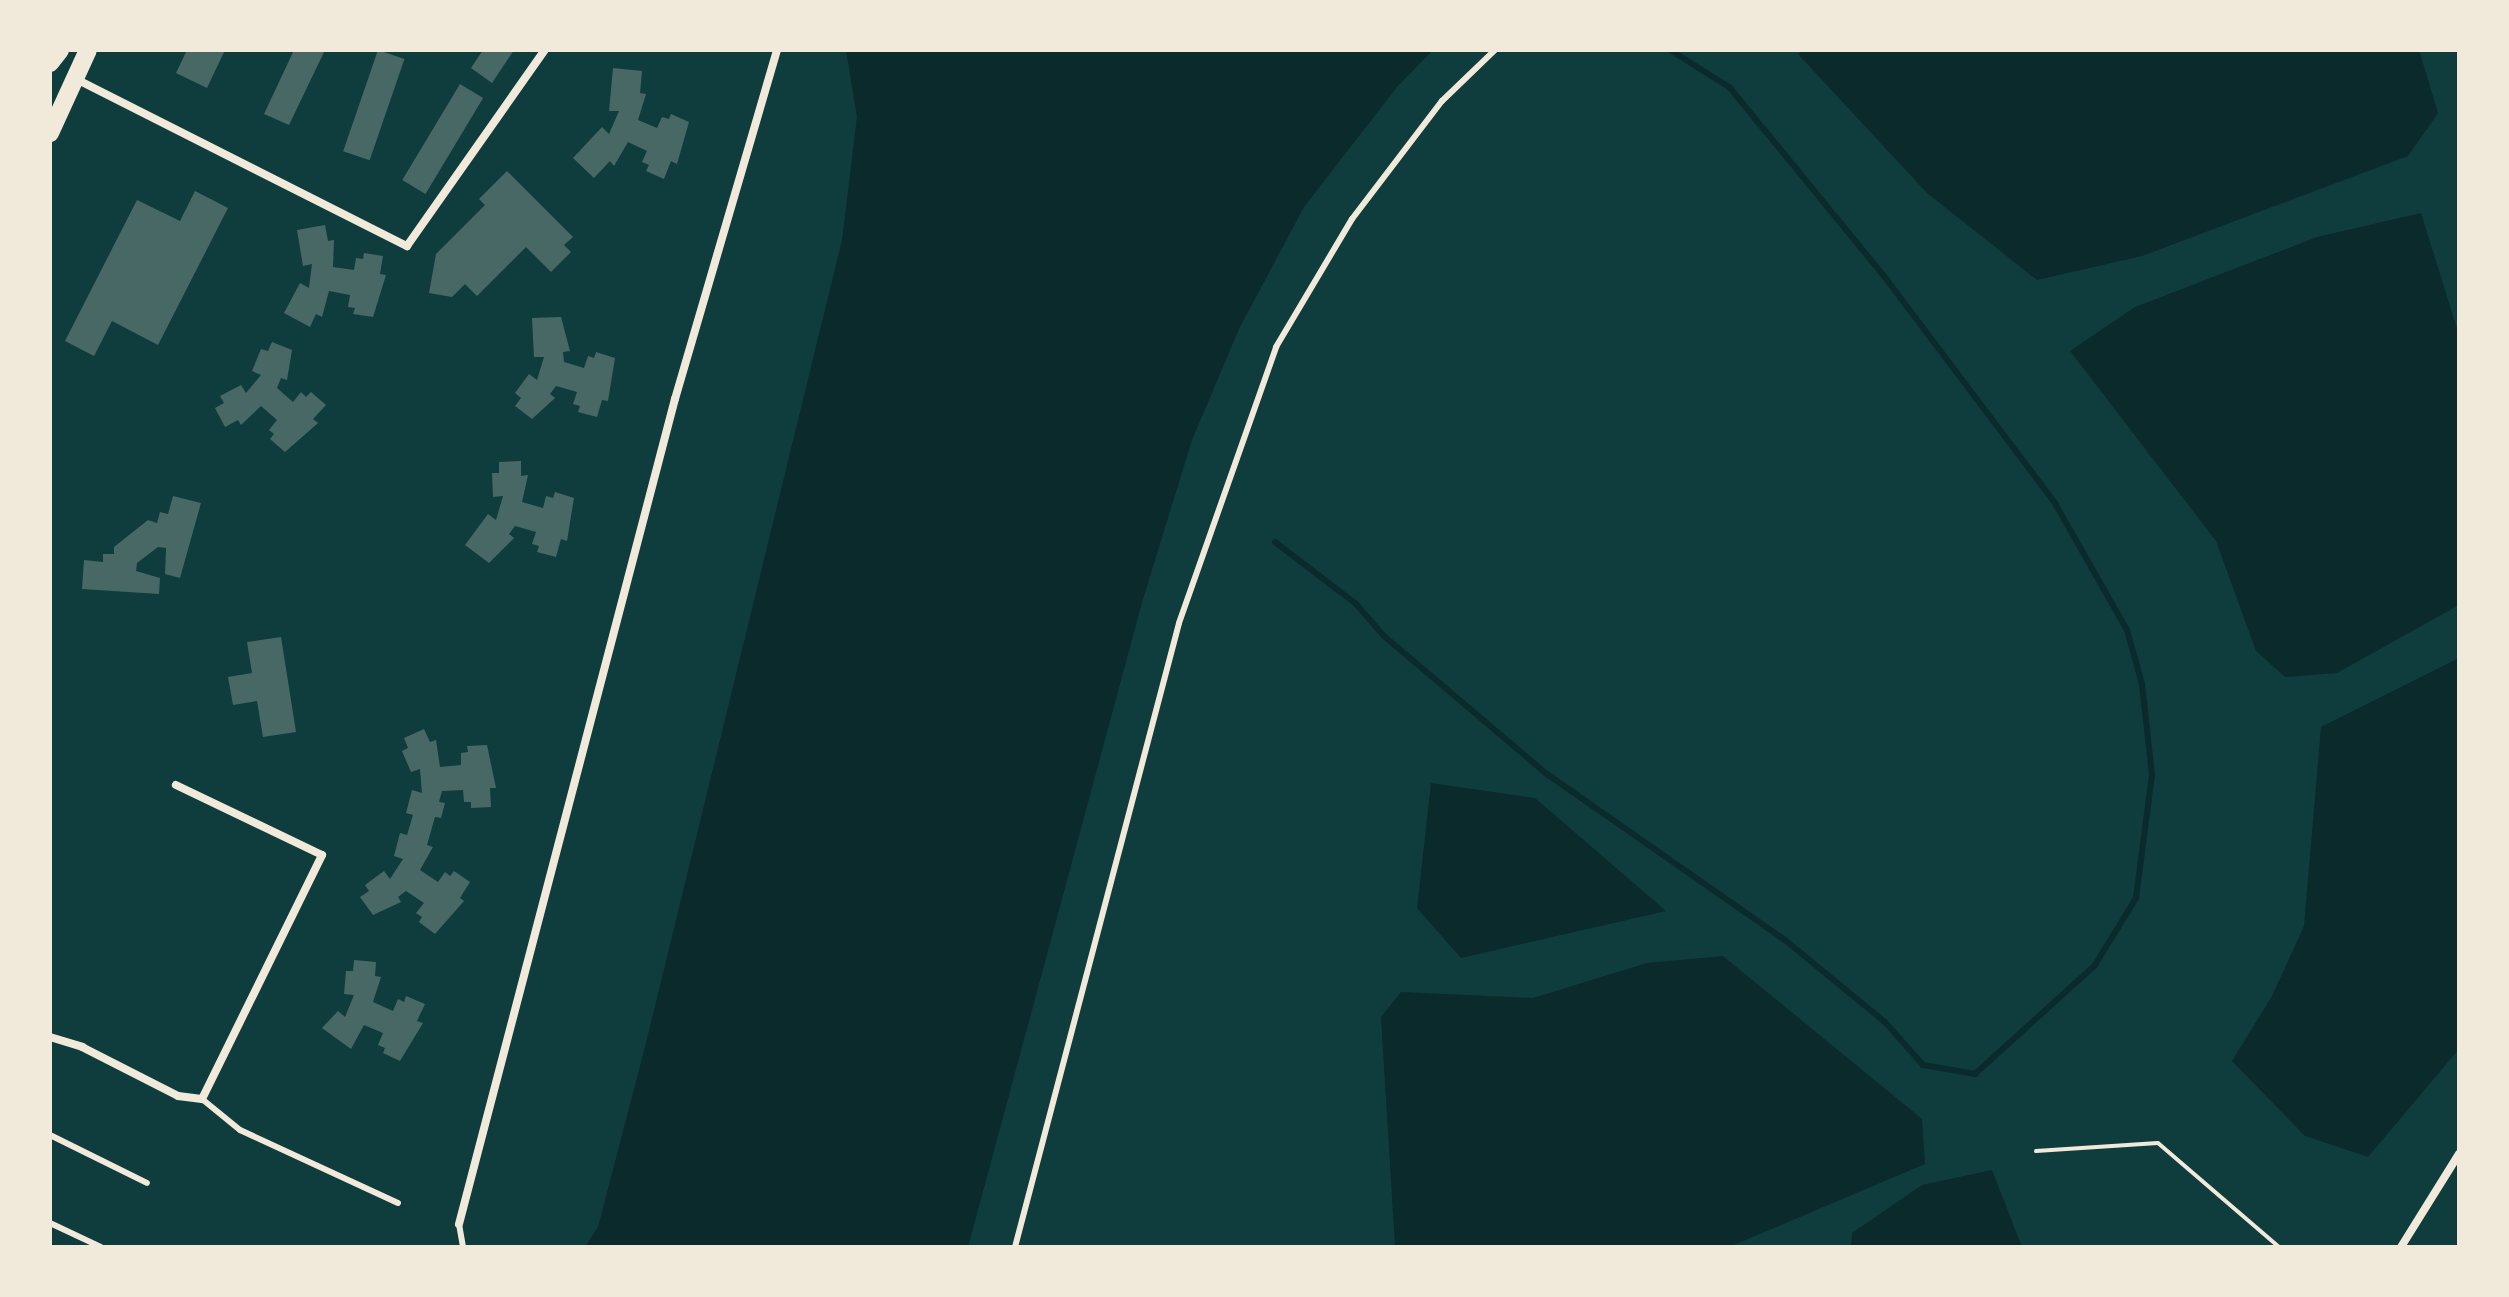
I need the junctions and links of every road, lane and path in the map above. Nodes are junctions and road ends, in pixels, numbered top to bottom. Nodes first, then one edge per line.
1 (60, 50) edge
2 (88, 50) edge
3 (545, 50) edge
4 (777, 50) edge
5 (1495, 50) edge
6 (50, 63) edge
7 (76, 79) junction
8 (50, 133) edge
9 (176, 785) dead end
10 (50, 1037) edge
11 (202, 1099) junction
12 (50, 1135) edge
13 (2036, 1151) dead end
14 (2459, 1154) edge
15 (147, 1183) dead end
16 (398, 1203) dead end
17 (50, 1223) edge
18 (459, 1224) joint
19 (101, 1247) edge
20 (463, 1247) edge
21 (1015, 1247) edge
22 (2279, 1247) edge
23 (2401, 1247) edge

1 - 6 main road
2 - 7 main road
3 - 7 street
4 - 18 street
5 - 21 lane
7 - 8 main road
9 - 11 street
10 - 11 street
11 - 16 lane
12 - 15 lane
13 - 22 path
14 - 23 street
17 - 19 lane
18 - 20 lane

